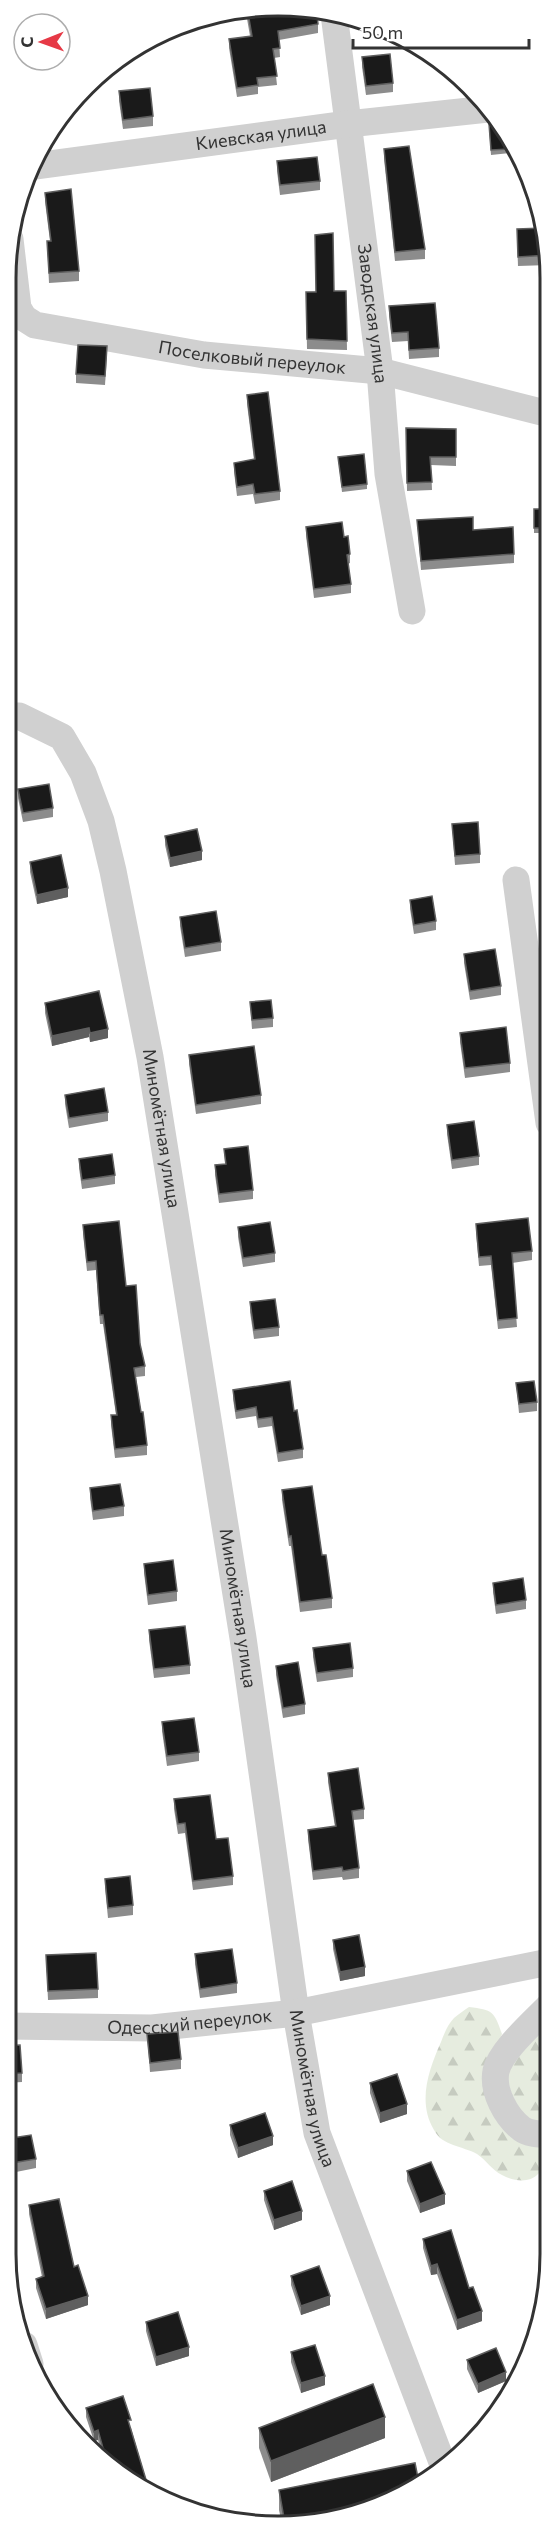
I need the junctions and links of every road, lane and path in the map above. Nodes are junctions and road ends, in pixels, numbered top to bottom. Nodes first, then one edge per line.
1 (334, 23) edge
2 (478, 110) edge
3 (348, 124) junction
4 (43, 165) edge
5 (16, 291) edge
6 (380, 371) junction
7 (540, 412) edge
8 (412, 611) dead end
9 (16, 716) edge
10 (516, 880) dead end
11 (540, 1057) edge
12 (540, 1964) edge
13 (296, 2013) junction
14 (540, 2016) edge
15 (16, 2026) edge
16 (540, 2133) edge
17 (441, 2459) edge

1 - 3 street, Заводская улица
2 - 3 street, Киевская улица
3 - 4 street, Киевская улица
3 - 6 street, Заводская улица
5 - 6 street, Поселковый переулок
6 - 7 street, Поселковый переулок
6 - 8 street, Заводская улица
9 - 13 street, Миномётная улица
10 - 11 street
12 - 13 street, Одесский переулок
13 - 15 street, Одесский переулок
13 - 17 street, Миномётная улица
14 - 16 street

